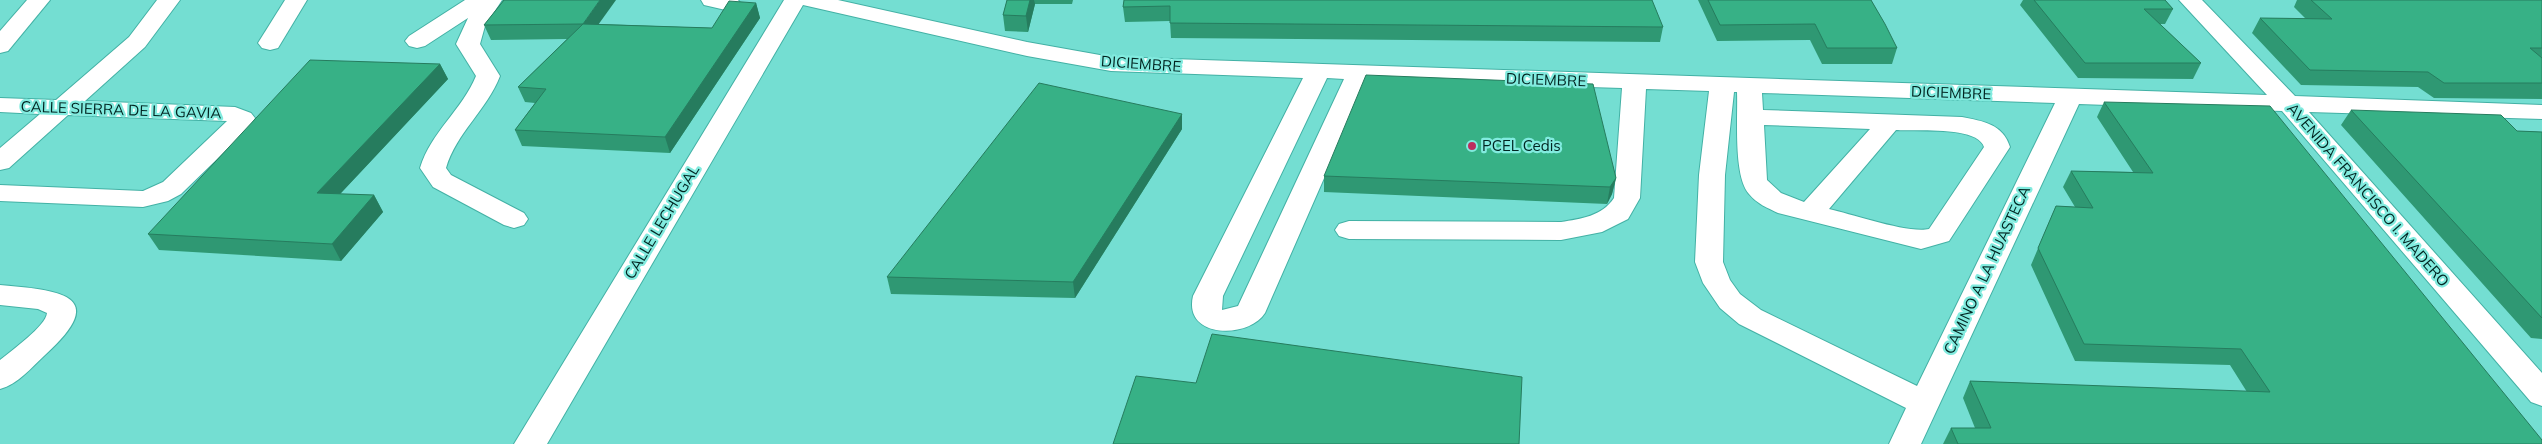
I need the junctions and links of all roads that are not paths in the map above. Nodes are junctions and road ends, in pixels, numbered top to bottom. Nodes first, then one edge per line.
1 (39, 0) edge
2 (169, 0) edge
3 (296, 0) edge
4 (480, 0) edge
5 (491, 0) edge
6 (795, 0) edge
7 (808, 0) edge
8 (2190, 0) edge
9 (3, 38) edge
10 (417, 41) dead end
11 (270, 42) dead end
12 (1318, 72) junction
13 (1358, 74) junction
14 (1635, 83) junction
15 (1736, 86) junction
16 (2070, 97) junction
17 (2290, 104) junction
18 (0, 105) edge
19 (64, 108) junction
20 (2542, 112) edge
21 (1752, 117) junction
22 (1889, 123) junction
23 (0, 162) edge
24 (0, 193) edge
25 (1810, 213) junction
26 (514, 219) dead end
27 (1349, 230) dead end
28 (0, 295) edge
29 (0, 378) edge
30 (2542, 394) edge
31 (1924, 403) junction
32 (530, 444) edge
33 (1905, 444) edge

1 - 9 street
2 - 19 street
3 - 11 street
4 - 10 street
5 - 26 street
6 - 32 street, CALLE LECHUGAL
7 - 12 street, DICIEMBRE
8 - 17 street, AVENIDA FRANCISCO I. MADERO
12 - 13 street, DICIEMBRE
12 - 13 street
13 - 14 street, DICIEMBRE
14 - 15 street, DICIEMBRE
14 - 27 street
15 - 16 street, DICIEMBRE
15 - 21 street
15 - 31 street
16 - 17 street, DICIEMBRE
16 - 31 street, CAMINO A LA HUASTECA
17 - 20 street, DICIEMBRE
17 - 30 street, AVENIDA FRANCISCO I. MADERO
18 - 19 street, CALLE SIERRA DE LA GAVIA
19 - 23 street
19 - 24 street, CALLE SIERRA DE LA GAVIA
21 - 22 street
21 - 25 street
22 - 25 street
22 - 25 street
28 - 29 street
31 - 33 street, CAMINO A LA HUASTECA

